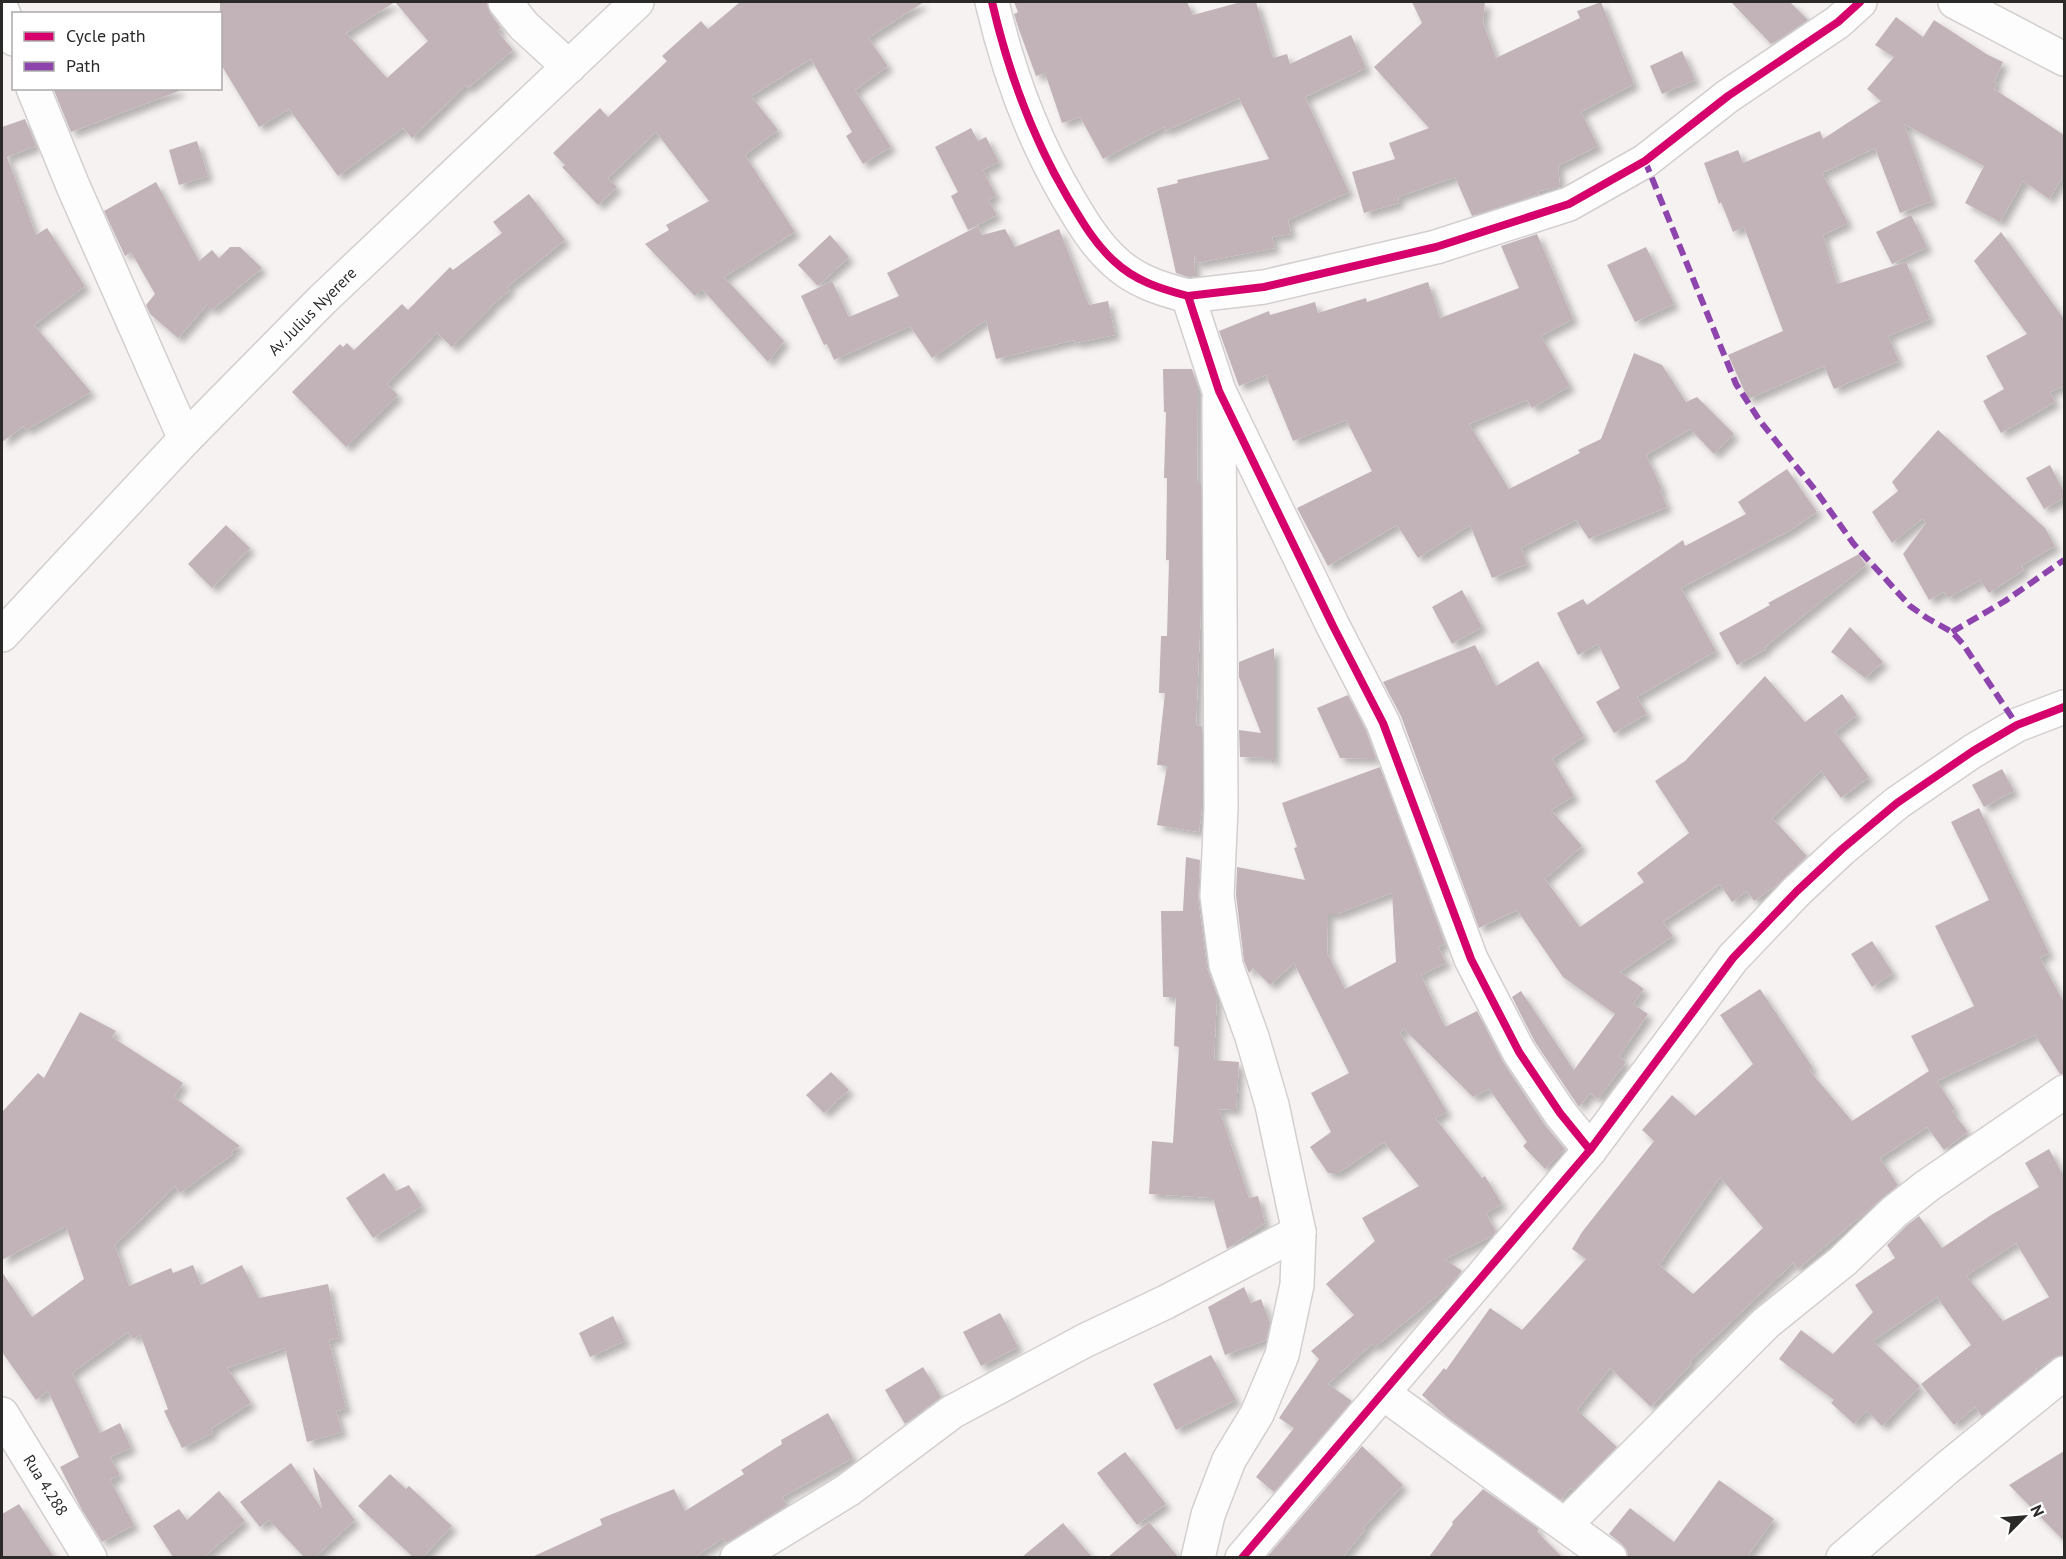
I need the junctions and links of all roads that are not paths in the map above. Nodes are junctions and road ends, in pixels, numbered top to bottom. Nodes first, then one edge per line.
1 (505, 2) edge
2 (638, 2) edge
3 (992, 2) edge
4 (1860, 2) edge
5 (1955, 2) edge
6 (2, 10) edge
7 (12, 34) edge
8 (2064, 58) edge
9 (569, 67) junction
10 (34, 90) edge
11 (1188, 296) junction
12 (1219, 391) junction
13 (185, 439) junction
14 (2, 635) edge
15 (2064, 707) edge
16 (2064, 1092) edge
17 (1590, 1150) junction
18 (1299, 1232) junction
19 (2064, 1373) edge
20 (1384, 1394) junction
21 (2, 1414) edge
22 (1565, 1525) junction
23 (90, 1557) edge
24 (737, 1557) edge
25 (1198, 1557) edge
26 (1242, 1557) edge
27 (1610, 1557) edge
28 (1842, 1557) edge

1 - 9 street
2 - 9 street, Av. Julius Nyerere
3 - 11 street
4 - 11 street
5 - 8 street
6 - 7 street
9 - 13 street, Av. Julius Nyerere
10 - 13 street
11 - 12 street
12 - 17 street
12 - 18 street
13 - 14 street, Av. Julius Nyerere
15 - 17 street
16 - 22 street
17 - 20 street
18 - 24 street
18 - 25 street
19 - 28 street
20 - 22 street
20 - 26 street
21 - 23 street, Rua 4.288
22 - 27 street

